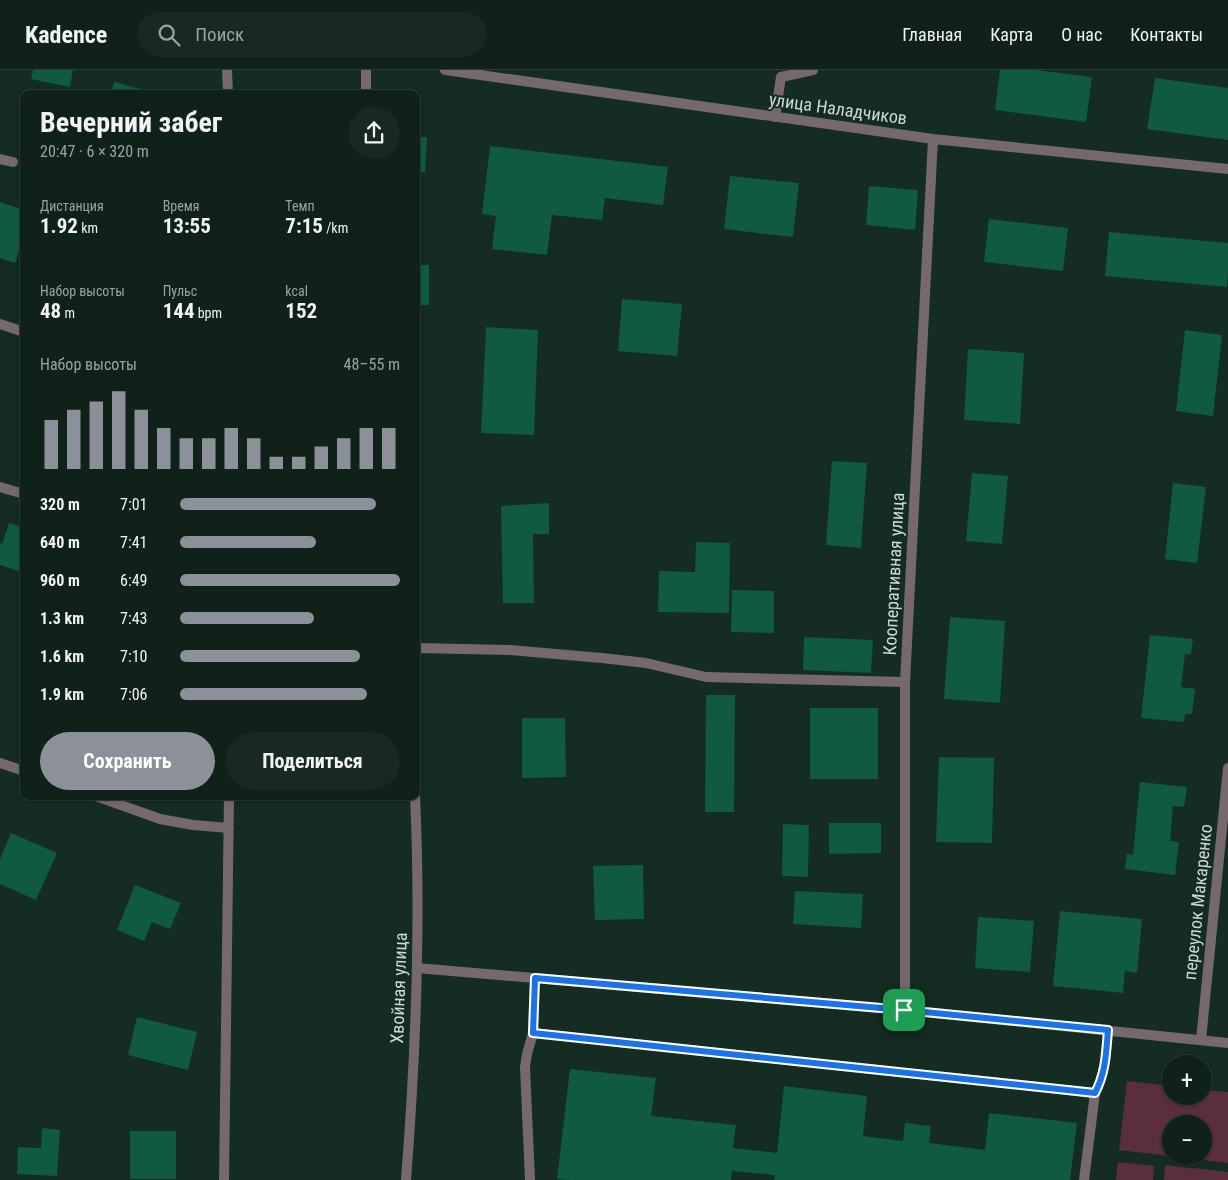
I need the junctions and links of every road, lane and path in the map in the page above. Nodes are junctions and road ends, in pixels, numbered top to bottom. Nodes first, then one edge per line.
1 (227, 70) edge
2 (366, 70) edge
3 (445, 70) edge
4 (813, 70) edge
5 (780, 73) edge
6 (228, 90) edge
7 (366, 90) edge
8 (775, 117) junction
9 (933, 139) junction
10 (0, 159) edge
11 (13, 162) dead end
12 (1228, 169) edge
13 (0, 324) edge
14 (20, 331) edge
15 (0, 486) edge
16 (20, 493) edge
17 (420, 648) edge
18 (905, 682) junction
19 (0, 763) edge
20 (1228, 768) edge
21 (20, 770) edge
22 (108, 800) edge
23 (229, 800) edge
24 (415, 800) edge
25 (229, 828) junction
26 (417, 968) junction
27 (535, 978) junction
28 (904, 1010) junction
29 (1108, 1030) junction
30 (533, 1033) junction
31 (1201, 1040) junction
32 (1228, 1043) edge
33 (1095, 1093) junction
34 (224, 1180) edge
35 (406, 1180) edge
36 (530, 1180) edge
37 (1084, 1180) edge

1 - 6 street
2 - 7 street
3 - 8 street, улица Наладчиков
4 - 5 street
5 - 8 street
8 - 9 street, улица Наладчиков
9 - 12 street, улица Наладчиков
9 - 18 street, Кооперативная улица
10 - 11 street
13 - 14 street
15 - 16 street
17 - 18 street
18 - 28 street, Кооперативная улица
19 - 21 street
20 - 31 street, переулок Макаренко
22 - 25 street
23 - 25 street
24 - 26 street, Хвойная улица
25 - 34 street
26 - 27 street
26 - 35 street, Хвойная улица
27 - 28 street
27 - 30 street
28 - 29 street
29 - 31 street
29 - 33 street
30 - 33 street
30 - 36 street
31 - 32 street
33 - 37 street

